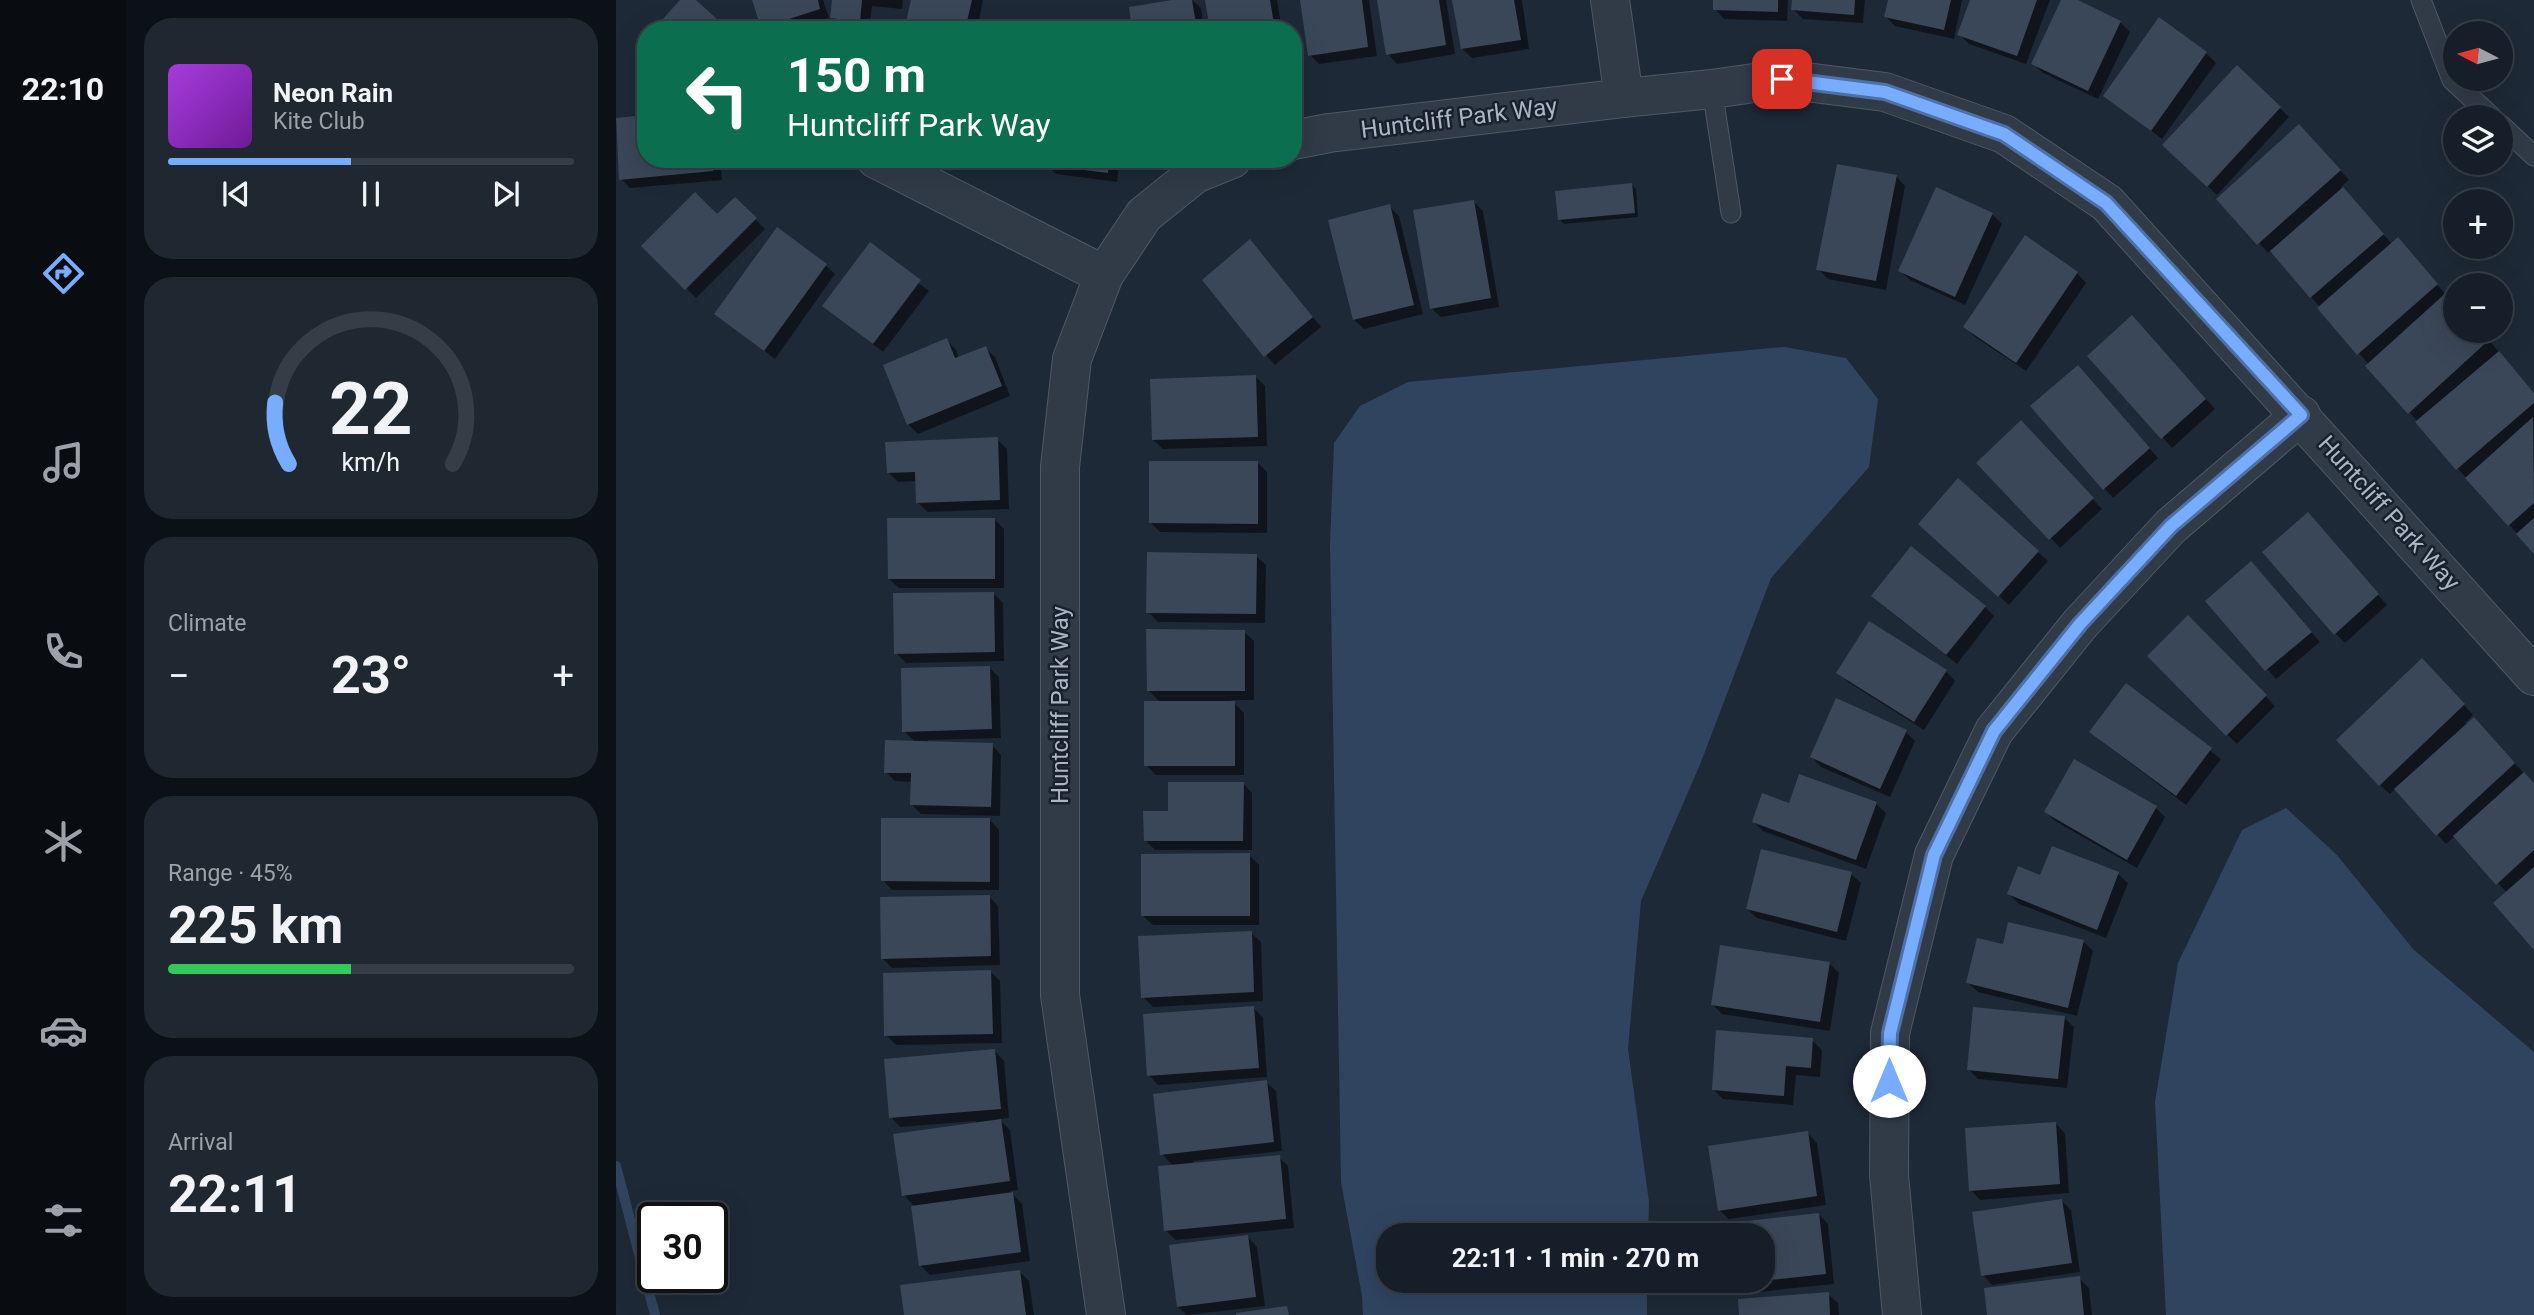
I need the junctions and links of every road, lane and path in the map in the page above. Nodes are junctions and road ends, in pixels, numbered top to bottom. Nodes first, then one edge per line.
1 (1610, 0) edge
2 (2421, 0) edge
3 (1712, 89) junction
4 (1624, 97) junction
5 (2480, 105) edge
6 (2513, 136) edge
7 (1302, 138) edge
8 (2534, 156) edge
9 (894, 168) edge
10 (1209, 168) edge
11 (1731, 213) dead end
12 (1104, 275) junction
13 (2301, 415) junction
14 (2534, 676) edge
15 (1106, 1315) edge
16 (1902, 1315) edge

1 - 4 street
2 - 5 lane
3 - 4 street, Huntcliff Park Way
3 - 11 lane
3 - 13 street, Huntcliff Park Way
4 - 7 street, Huntcliff Park Way
6 - 8 lane
9 - 12 street
10 - 12 street, Huntcliff Park Way
12 - 15 street, Huntcliff Park Way
13 - 14 street, Huntcliff Park Way
13 - 16 street

